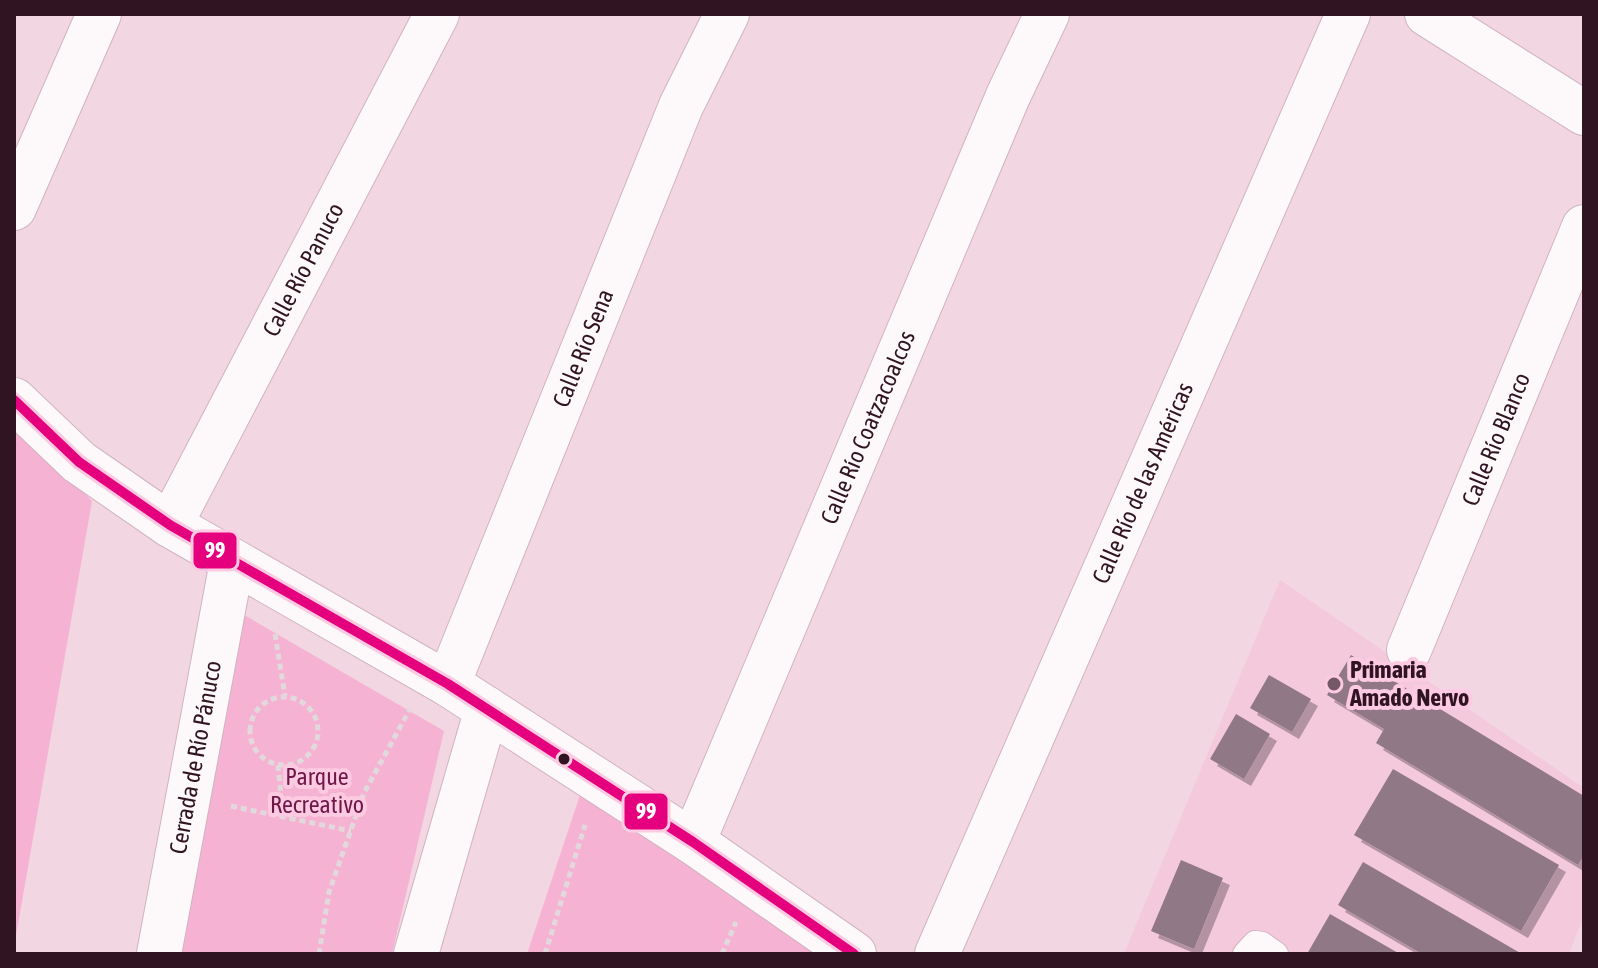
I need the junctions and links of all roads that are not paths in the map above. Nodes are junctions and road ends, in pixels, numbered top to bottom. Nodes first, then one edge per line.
1 (99, 14) edge
2 (437, 14) edge
3 (727, 14) edge
4 (1047, 14) edge
5 (1348, 14) edge
6 (1427, 14) edge
7 (1584, 113) edge
8 (14, 208) edge
9 (1584, 227) edge
10 (14, 400) edge
11 (170, 525) junction
12 (232, 562) junction
13 (1409, 650) dead end
14 (439, 679) junction
15 (487, 709) junction
16 (693, 842) junction
17 (159, 954) edge
18 (416, 954) edge
19 (854, 954) edge
20 (937, 954) edge
21 (1245, 954) edge
22 (1276, 954) edge

1 - 8 street
2 - 11 street, Calle Río Panuco
3 - 14 street, Calle Río Sena
4 - 16 street, Calle Río Coatzacoalcos
5 - 20 street, Calle Río de las Américas
6 - 7 street
9 - 13 street, Calle Río Blanco
10 - 11 street
11 - 12 street
12 - 14 street
12 - 17 street, Cerrada de Río Pánuco
14 - 15 street
15 - 16 street
15 - 18 street
16 - 19 street
21 - 22 lane

